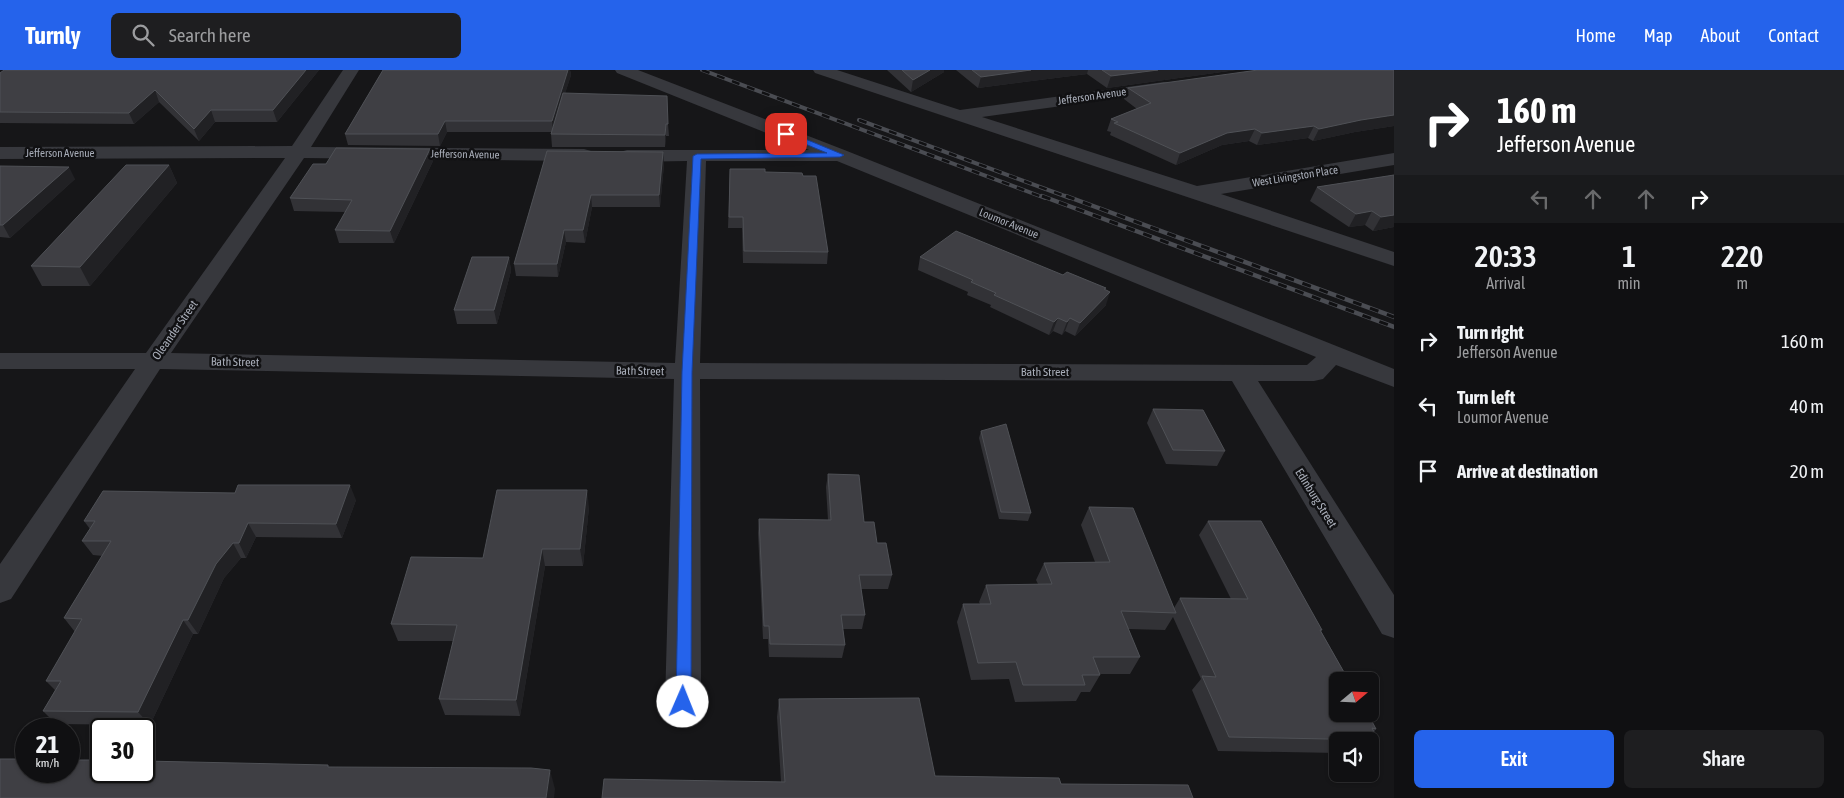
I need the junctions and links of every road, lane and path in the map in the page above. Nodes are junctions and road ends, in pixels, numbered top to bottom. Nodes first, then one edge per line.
1 (351, 70) edge
2 (623, 70) edge
3 (821, 70) edge
4 (1180, 84) edge
5 (957, 115) junction
6 (298, 152) junction
7 (0, 153) edge
8 (840, 155) junction
9 (697, 156) junction
10 (1394, 160) edge
11 (1196, 192) junction
12 (1394, 259) edge
13 (1332, 355) junction
14 (0, 361) edge
15 (153, 361) junction
16 (687, 372) junction
17 (1239, 372) junction
18 (1394, 379) edge
19 (0, 590) edge
20 (1394, 624) edge
21 (683, 702) dead end

1 - 6 street, Oleander Street
2 - 8 street, Loumor Avenue
3 - 5 street
4 - 5 street, Jefferson Avenue
5 - 11 street
6 - 7 street, Jefferson Avenue
6 - 9 street, Jefferson Avenue
6 - 15 street, Oleander Street
8 - 9 street, Jefferson Avenue
8 - 13 street, Loumor Avenue
9 - 16 street
10 - 11 street, West Livingston Place
11 - 12 street
13 - 17 street, Bath Street
13 - 18 street, Loumor Avenue
14 - 15 street, Bath Street
15 - 16 street, Bath Street
15 - 19 street, Oleander Street
16 - 17 street, Bath Street
16 - 21 street
17 - 20 street, Edinburg Street

